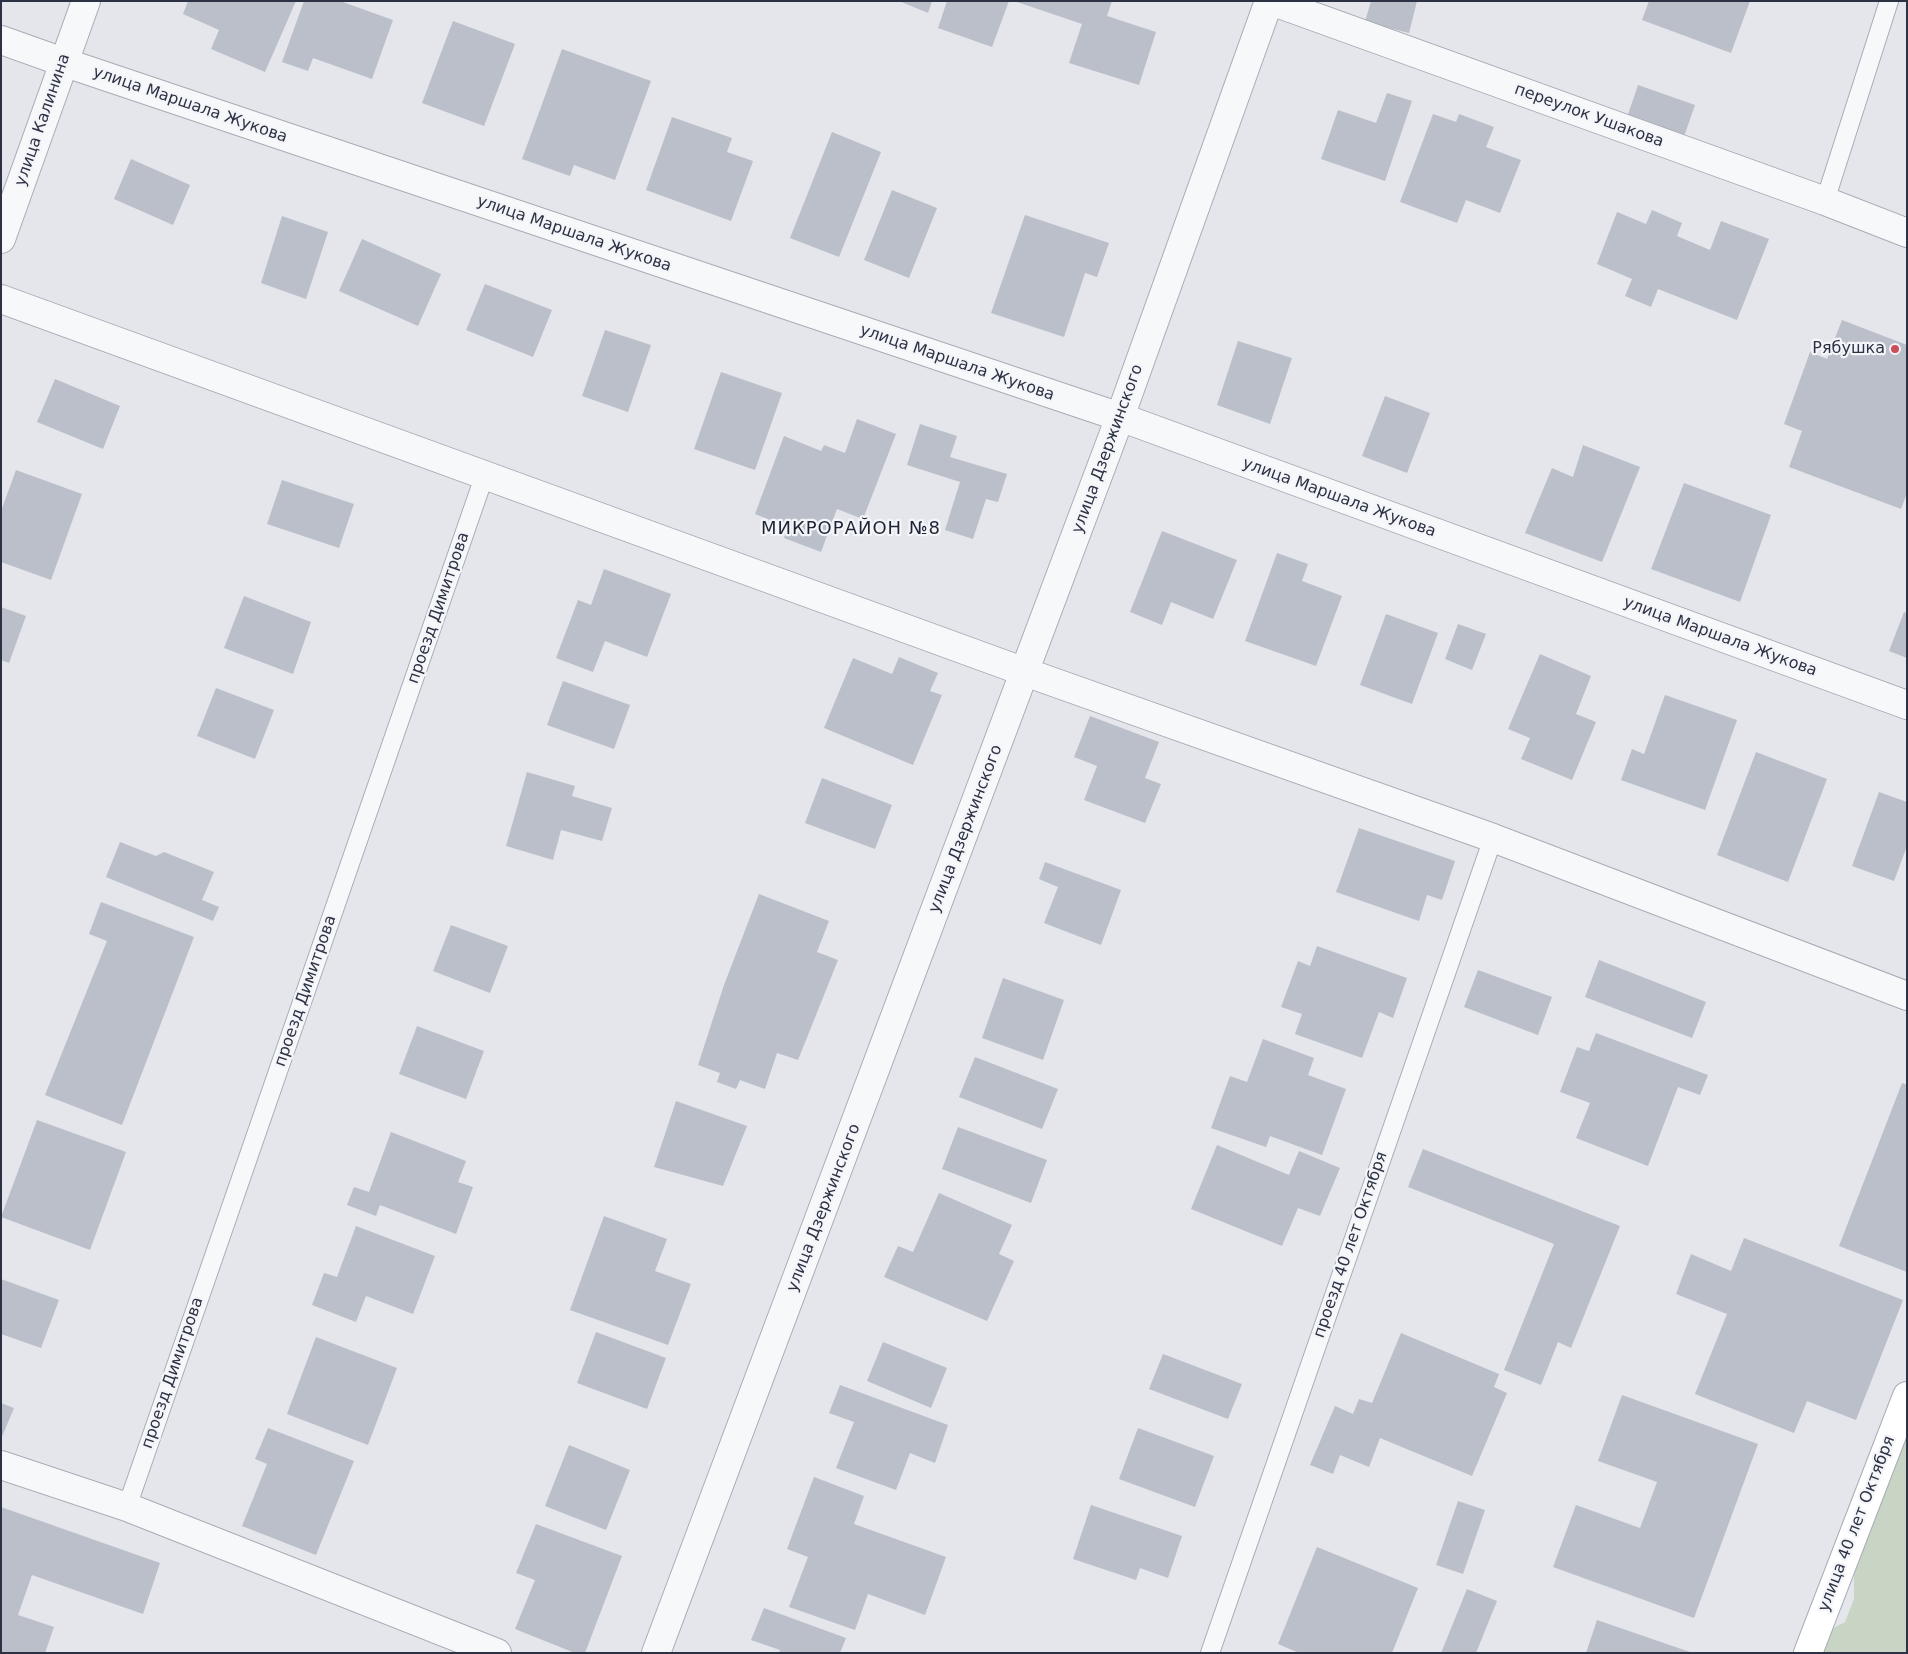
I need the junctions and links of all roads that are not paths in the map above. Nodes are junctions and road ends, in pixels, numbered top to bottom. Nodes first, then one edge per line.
1 (86, 1) edge
2 (1270, 1) edge
3 (1889, 1) edge
4 (1, 40) edge
5 (63, 62) junction
6 (1825, 201) junction
7 (1907, 233) edge
8 (1, 239) edge
9 (1, 299) edge
10 (1120, 418) junction
11 (485, 474) junction
12 (1025, 672) junction
13 (1907, 706) edge
14 (1493, 838) junction
15 (1907, 996) edge
16 (1907, 1396) edge
17 (1, 1465) edge
18 (126, 1507) junction
19 (497, 1653) edge
20 (656, 1653) edge
21 (1210, 1653) edge
22 (1808, 1653) edge

1 - 5 street, улица Калинина
2 - 6 street, переулок Ушакова
2 - 10 street, улица Дзержинского
3 - 6 lane
4 - 5 street, улица Маршала Жукова
5 - 8 street, улица Калинина
5 - 10 street, улица Маршала Жукова
6 - 7 street, переулок Ушакова
9 - 11 street
10 - 12 street, улица Дзержинского
10 - 13 street, улица Маршала Жукова
11 - 12 street
11 - 18 lane, проезд Димитрова
12 - 14 street
12 - 20 street, улица Дзержинского
14 - 15 street
14 - 21 lane, проезд 40 лет Октября
16 - 22 street, улица 40 лет Октября
17 - 18 street
18 - 19 street

